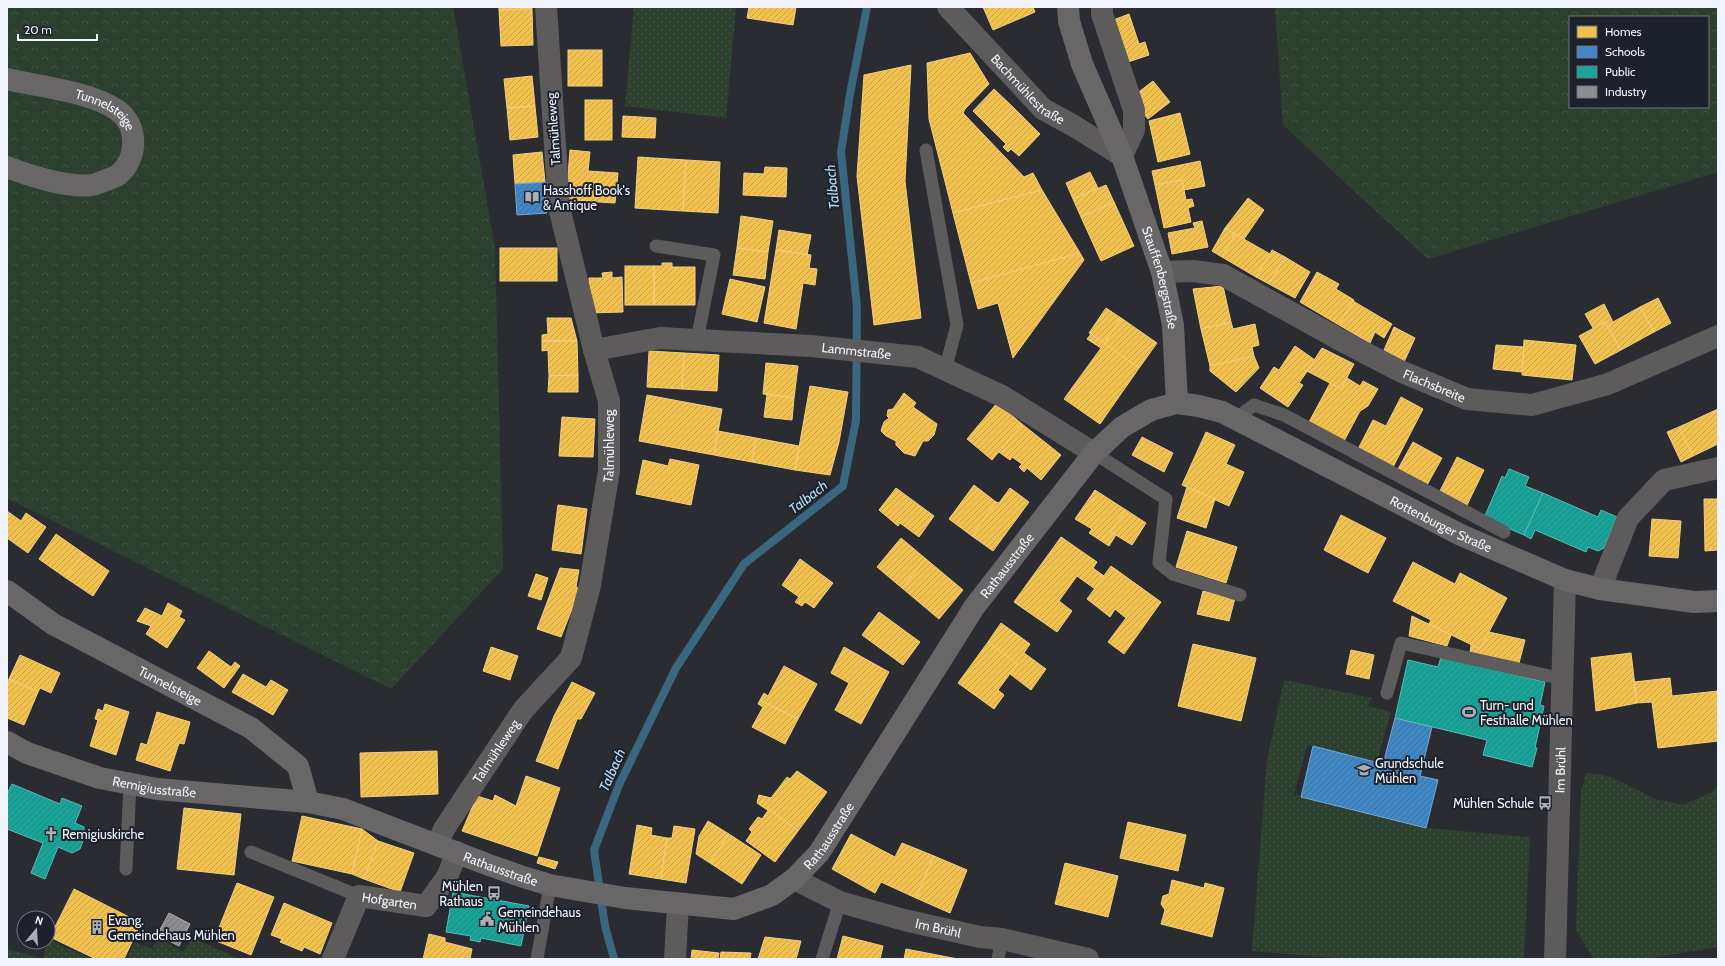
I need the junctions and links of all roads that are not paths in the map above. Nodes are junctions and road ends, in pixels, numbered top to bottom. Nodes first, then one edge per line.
1 (546, 7) edge
2 (948, 7) edge
3 (1068, 7) edge
4 (1102, 7) edge
5 (7, 78) edge
6 (926, 150) dead end
7 (1122, 156) junction
8 (7, 167) edge
9 (656, 246) dead end
10 (1162, 272) junction
11 (1718, 336) edge
12 (697, 340) junction
13 (594, 350) junction
14 (945, 370) junction
15 (1177, 403) junction
16 (1235, 419) junction
17 (1094, 453) junction
18 (1718, 468) edge
19 (1504, 532) dead end
20 (1565, 580) junction
21 (1600, 589) junction
22 (7, 591) edge
23 (1240, 595) dead end
24 (1718, 601) edge
25 (1563, 678) junction
26 (1387, 693) dead end
27 (7, 742) edge
28 (130, 784) junction
29 (308, 802) junction
30 (447, 848) junction
31 (251, 852) dead end
32 (126, 869) dead end
33 (794, 879) junction
34 (556, 886) junction
35 (359, 896) junction
36 (840, 902) junction
37 (678, 904) junction
38 (1000, 949) edge
39 (333, 959) edge
40 (537, 959) edge
41 (675, 959) edge
42 (822, 959) edge
43 (1088, 959) edge
44 (1555, 959) edge

1 - 13 street, Talmühleweg
2 - 7 street, Bachmühlestraße
3 - 7 main road, Stauffenbergstraße
4 - 7 street
5 - 8 main road, Tunnelsteige
6 - 14 lane
7 - 10 main road, Stauffenbergstraße
9 - 12 lane
10 - 11 street, Flachsbreite
10 - 15 main road, Stauffenbergstraße
12 - 13 street, Lammstraße
12 - 14 street, Lammstraße
13 - 30 street, Talmühleweg
14 - 17 street, Lammstraße
15 - 16 main road, Rottenburger Straße
15 - 17 main road, Rathausstraße
16 - 19 lane
16 - 20 main road, Rottenburger Straße
17 - 23 lane
17 - 33 main road, Rathausstraße
18 - 21 street
20 - 21 main road, Rottenburger Straße
20 - 25 street, Im Brühl
21 - 24 main road, Rottenburger Straße
22 - 29 main road, Tunnelsteige
25 - 26 lane
25 - 44 street, Im Brühl
27 - 28 main road, Remigiusstraße
28 - 29 main road, Remigiusstraße
28 - 32 lane
29 - 30 main road, Rathausstraße
30 - 34 main road, Rathausstraße
30 - 35 street, Hofgarten
31 - 35 lane
33 - 36 street, Im Brühl
33 - 37 main road, Rathausstraße
34 - 37 main road, Rathausstraße
34 - 40 lane
35 - 39 street, Hofgarten
36 - 38 street, Im Brühl
36 - 42 lane
37 - 41 street
38 - 43 street, Im Brühl

